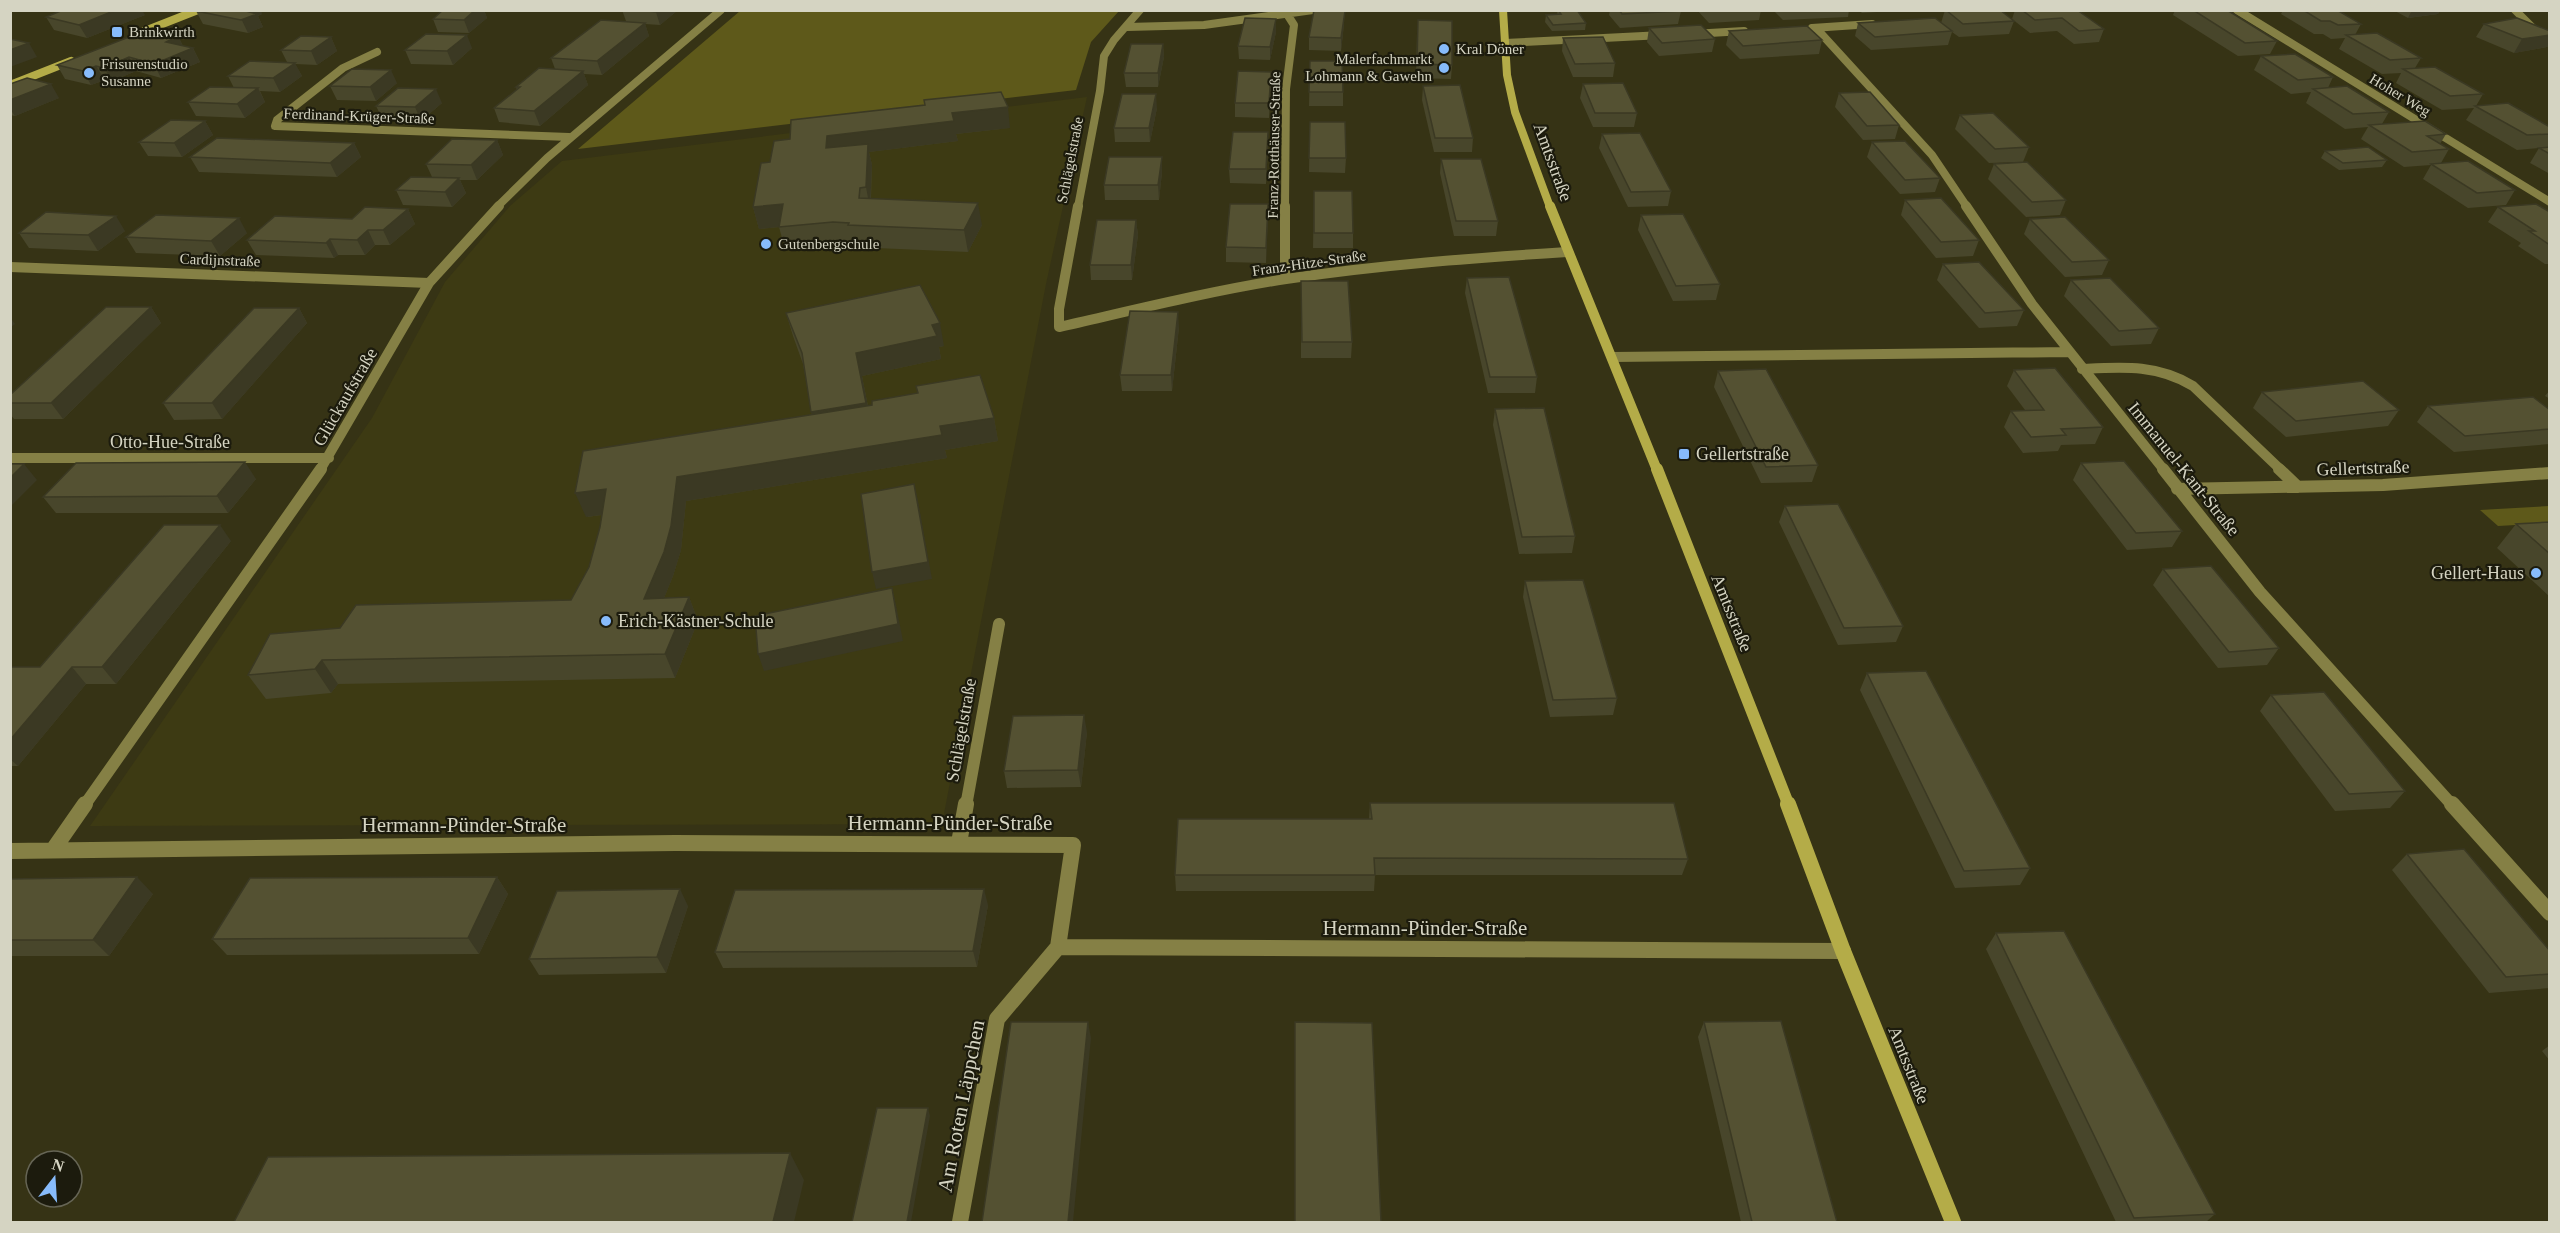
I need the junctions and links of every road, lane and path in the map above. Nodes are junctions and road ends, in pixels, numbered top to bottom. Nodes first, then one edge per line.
1 (198, 10) edge
2 (721, 10) edge
3 (1140, 10) edge
4 (1313, 10) edge
5 (1503, 10) edge
6 (2237, 10) edge
7 (2515, 10) edge
8 (1287, 14) junction
9 (1885, 23) edge
10 (1127, 27) junction
11 (1805, 28) edge
12 (1816, 28) junction
13 (1747, 31) edge
14 (1678, 34) edge
15 (1666, 35) edge
16 (133, 36) edge
17 (2550, 38) edge
18 (1504, 43) junction
19 (377, 52) dead end
20 (77, 58) edge
21 (10, 84) edge
22 (569, 137) junction
23 (2550, 202) edge
24 (1566, 252) junction
25 (10, 267) edge
26 (1285, 279) junction
27 (429, 283) junction
28 (1059, 327) joint
29 (2068, 352) junction
30 (1612, 357) junction
31 (2082, 369) junction
32 (10, 458) edge
33 (329, 458) junction
34 (2550, 473) edge
35 (2298, 487) junction
36 (2177, 489) junction
37 (999, 624) dead end
38 (959, 843) junction
39 (53, 850) junction
40 (10, 851) edge
41 (2550, 913) edge
42 (1058, 947) junction
43 (1843, 951) junction
44 (960, 1222) edge
45 (1953, 1222) edge

1 - 16 street
2 - 22 street, Glückaufstraße
3 - 10 street, Schlägelstraße
4 - 8 street
5 - 18 street, Amtsstraße
6 - 23 street, Hoher Weg
7 - 17 street
8 - 10 street
8 - 26 street, Franz-Rotthäuser-Straße
9 - 12 street
10 - 28 street, Schlägelstraße
11 - 12 street
12 - 29 street, Immanuel-Kant-Straße
13 - 14 street
15 - 18 street
18 - 24 street, Amtsstraße
19 - 22 street, Ferdinand-Krüger-Straße
20 - 21 street
22 - 27 street, Glückaufstraße
24 - 26 street, Franz-Hitze-Straße
24 - 30 street, Amtsstraße
25 - 27 street, Cardijnstraße
26 - 28 street, Franz-Hitze-Straße
27 - 33 street, Glückaufstraße
29 - 30 street
29 - 31 street, Immanuel-Kant-Straße
30 - 43 street, Amtsstraße
31 - 35 street
31 - 36 street, Immanuel-Kant-Straße
32 - 33 street, Otto-Hue-Straße
33 - 39 street, Glückaufstraße
34 - 35 street, Gellertstraße
35 - 36 street, Gellertstraße
36 - 41 street, Immanuel-Kant-Straße
37 - 38 street, Schlägelstraße
38 - 39 street, Hermann-Pünder-Straße
38 - 42 street, Hermann-Pünder-Straße
39 - 40 street, Hermann-Pünder-Straße
42 - 43 street, Hermann-Pünder-Straße
42 - 44 street, Am Roten Läppchen
43 - 45 street, Amtsstraße

